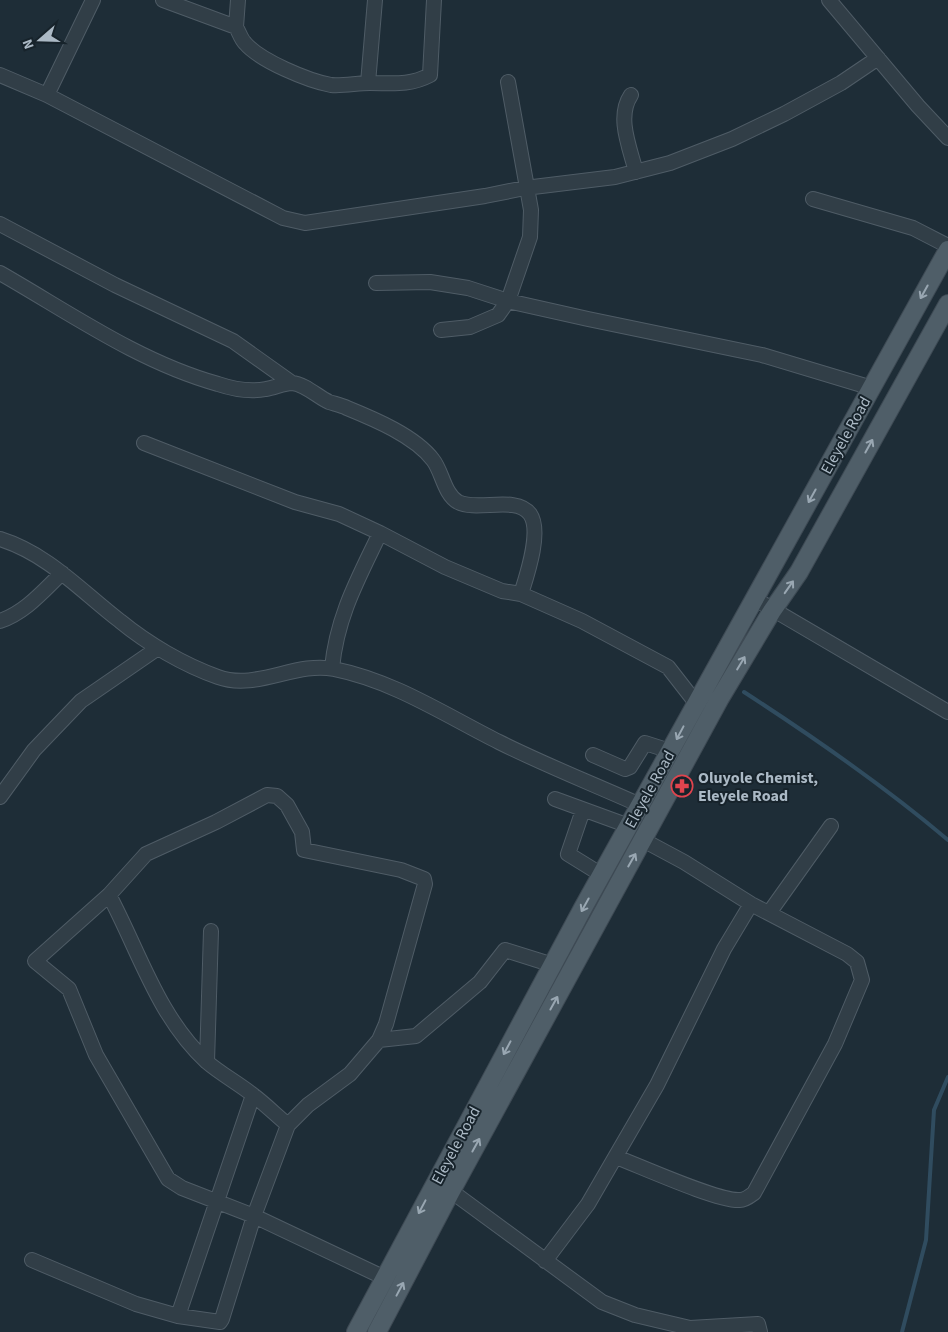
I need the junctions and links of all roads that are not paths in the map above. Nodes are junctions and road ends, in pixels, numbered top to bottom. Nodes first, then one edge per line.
1 (93, 0) edge
2 (163, 0) edge
3 (238, 0) edge
4 (376, 0) edge
5 (434, 0) edge
6 (829, 0) edge
7 (236, 27) junction
8 (878, 58) junction
9 (0, 75) edge
10 (508, 82) dead end
11 (368, 83) junction
12 (48, 95) junction
13 (631, 95) dead end
14 (948, 138) edge
15 (636, 172) junction
16 (526, 188) junction
17 (813, 199) dead end
18 (0, 224) edge
19 (948, 248) edge
20 (0, 273) edge
21 (376, 283) dead end
22 (508, 301) junction
23 (948, 304) edge
24 (441, 330) dead end
25 (292, 383) junction
26 (872, 388) junction
27 (144, 443) dead end
28 (380, 533) junction
29 (0, 539) edge
30 (62, 573) junction
31 (521, 594) junction
32 (755, 599) junction
33 (772, 611) junction
34 (0, 621) edge
35 (158, 648) junction
36 (332, 668) junction
37 (700, 696) junction
38 (948, 712) edge
39 (670, 751) junction
40 (593, 755) dead end
41 (0, 797) edge
42 (555, 798) dead end
43 (640, 805) junction
44 (583, 810) junction
45 (629, 826) junction
46 (831, 826) dead end
47 (643, 840) junction
48 (602, 875) junction
49 (109, 895) junction
50 (751, 904) junction
51 (769, 913) junction
52 (212, 932) dead end
53 (553, 965) junction
54 (379, 1040) junction
55 (207, 1062) junction
56 (253, 1095) junction
57 (288, 1125) junction
58 (616, 1157) junction
59 (451, 1191) junction
60 (216, 1201) junction
61 (254, 1216) junction
62 (32, 1260) dead end
63 (545, 1261) junction
64 (385, 1278) junction
65 (178, 1316) junction
66 (356, 1332) edge
67 (377, 1332) edge
68 (760, 1332) edge

1 - 12 street
2 - 7 street
3 - 7 street
4 - 11 street
5 - 11 street
6 - 8 street
7 - 11 street
8 - 14 street
8 - 15 street
9 - 12 street
10 - 16 street
12 - 16 street
13 - 15 street
15 - 16 street
16 - 22 street
17 - 19 street
18 - 25 street
19 -> 26 main road, Eleyele Road
20 - 25 street
21 - 22 street
22 - 24 street
22 - 26 street
33 -> 23 main road, Eleyele Road
25 - 31 street
26 -> 32 main road, Eleyele Road
27 - 28 street
28 - 31 street
28 - 36 street
29 - 30 street
30 - 34 street
30 - 35 street
31 - 37 street
32 - 33 street
32 - 37 main road, Eleyele Road
33 - 38 street
47 -> 33 main road, Eleyele Road
35 - 36 street
35 - 41 street
36 - 43 street
37 -> 39 main road, Eleyele Road
39 - 40 street
39 - 43 main road, Eleyele Road
42 - 44 street
43 - 45 main road, Eleyele Road
44 - 45 street
44 - 48 street
45 - 48 main road, Eleyele Road
46 - 51 street
47 - 50 street
59 -> 47 main road, Eleyele Road
48 -> 53 main road, Eleyele Road
49 - 54 street
49 - 55 street
49 - 60 street
50 - 51 street
50 - 58 street
51 - 58 street
52 - 55 street
53 - 54 street
53 -> 64 main road, Eleyele Road
54 - 57 street
55 - 56 street
56 - 57 street
56 - 60 street
57 - 61 street
58 - 63 street
59 - 63 street
67 -> 59 main road, Eleyele Road
60 - 61 street
60 - 65 street
61 - 64 street
61 - 65 street
62 - 65 street
63 - 68 street
64 - 66 main road, Eleyele Road

